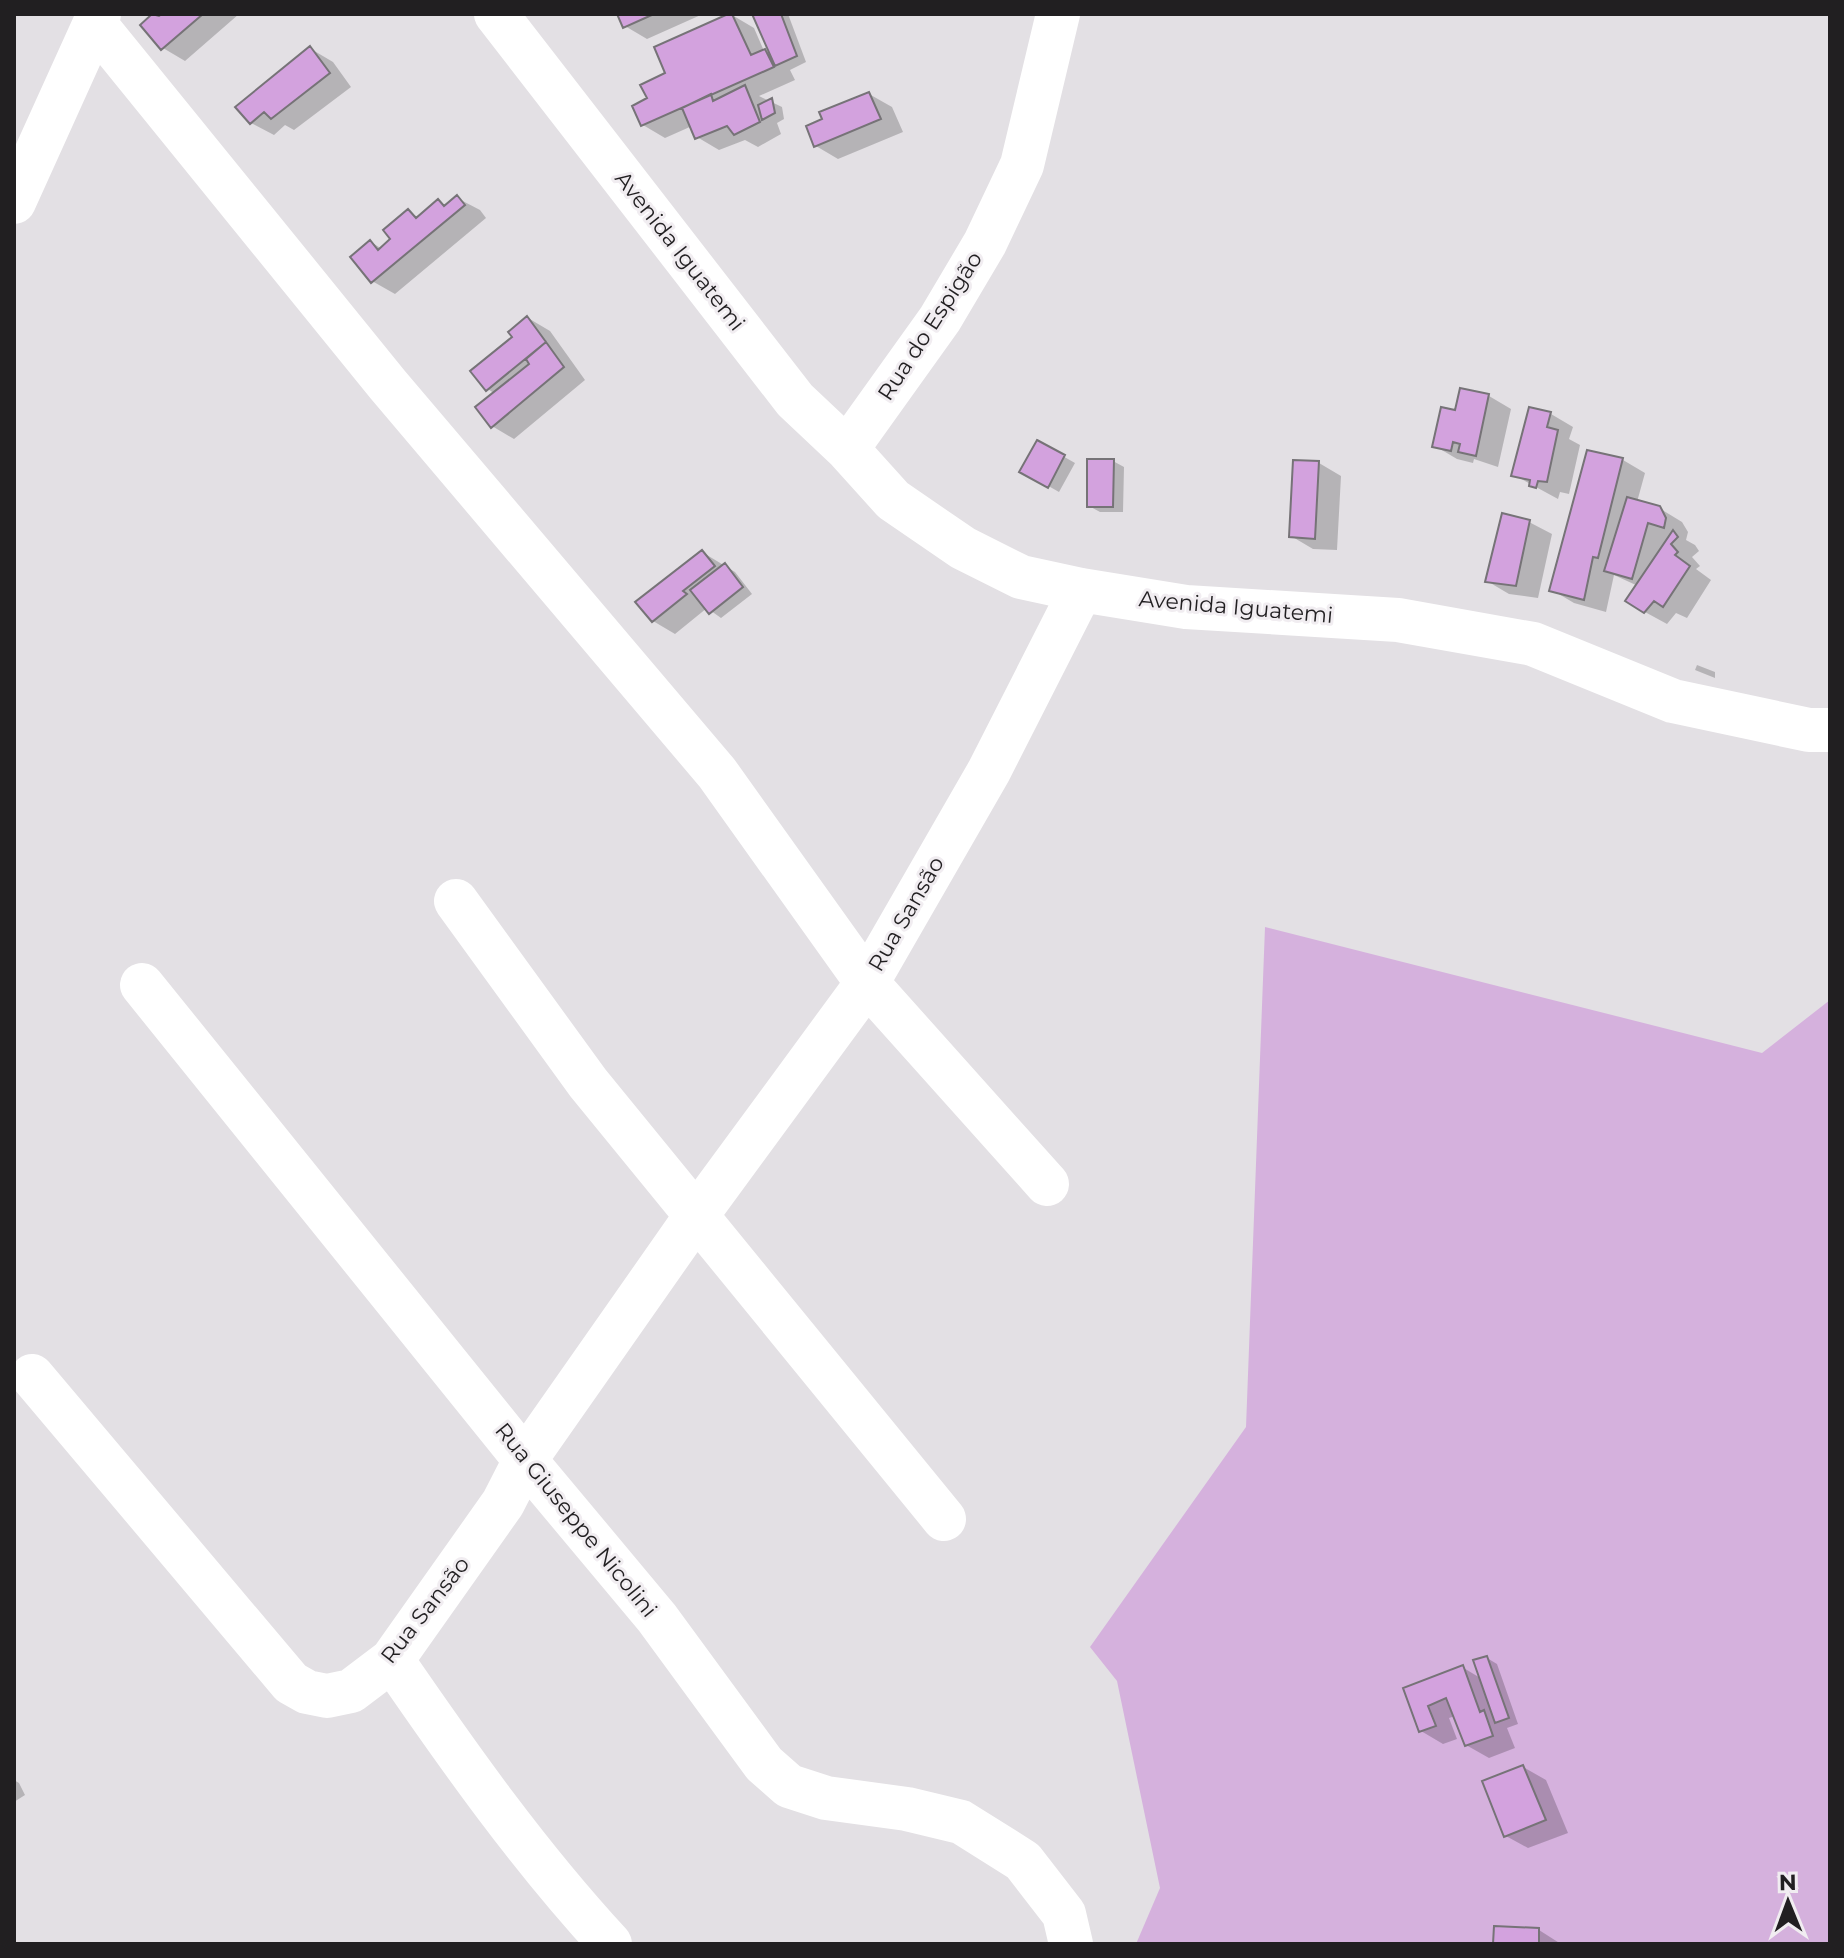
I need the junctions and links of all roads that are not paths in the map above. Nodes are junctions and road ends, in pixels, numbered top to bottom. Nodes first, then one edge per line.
1 (496, 14) edge
2 (1058, 14) edge
3 (97, 19) edge
4 (14, 202) edge
5 (847, 449) junction
6 (1081, 590) junction
7 (1830, 730) edge
8 (456, 901) dead end
9 (867, 983) junction
10 (142, 985) dead end
11 (1047, 1184) dead end
12 (696, 1216) junction
13 (32, 1376) dead end
14 (525, 1460) junction
15 (944, 1519) dead end
16 (392, 1660) junction
17 (610, 1944) edge
18 (1071, 1944) edge

1 - 5 street, Avenida Iguatemi
2 - 5 street, Rua do Espigão
3 - 4 street
3 - 9 street
5 - 6 street, Avenida Iguatemi
6 - 7 street, Avenida Iguatemi
6 - 9 street, Rua Sansão
8 - 12 street
9 - 11 street
9 - 12 street, Rua Sansão
10 - 14 street, Rua Giuseppe Nicolini
12 - 14 street, Rua Sansão
12 - 15 street
13 - 16 street, Rua Sansão
14 - 16 street, Rua Sansão
14 - 18 street, Rua Giuseppe Nicolini
16 - 17 street

